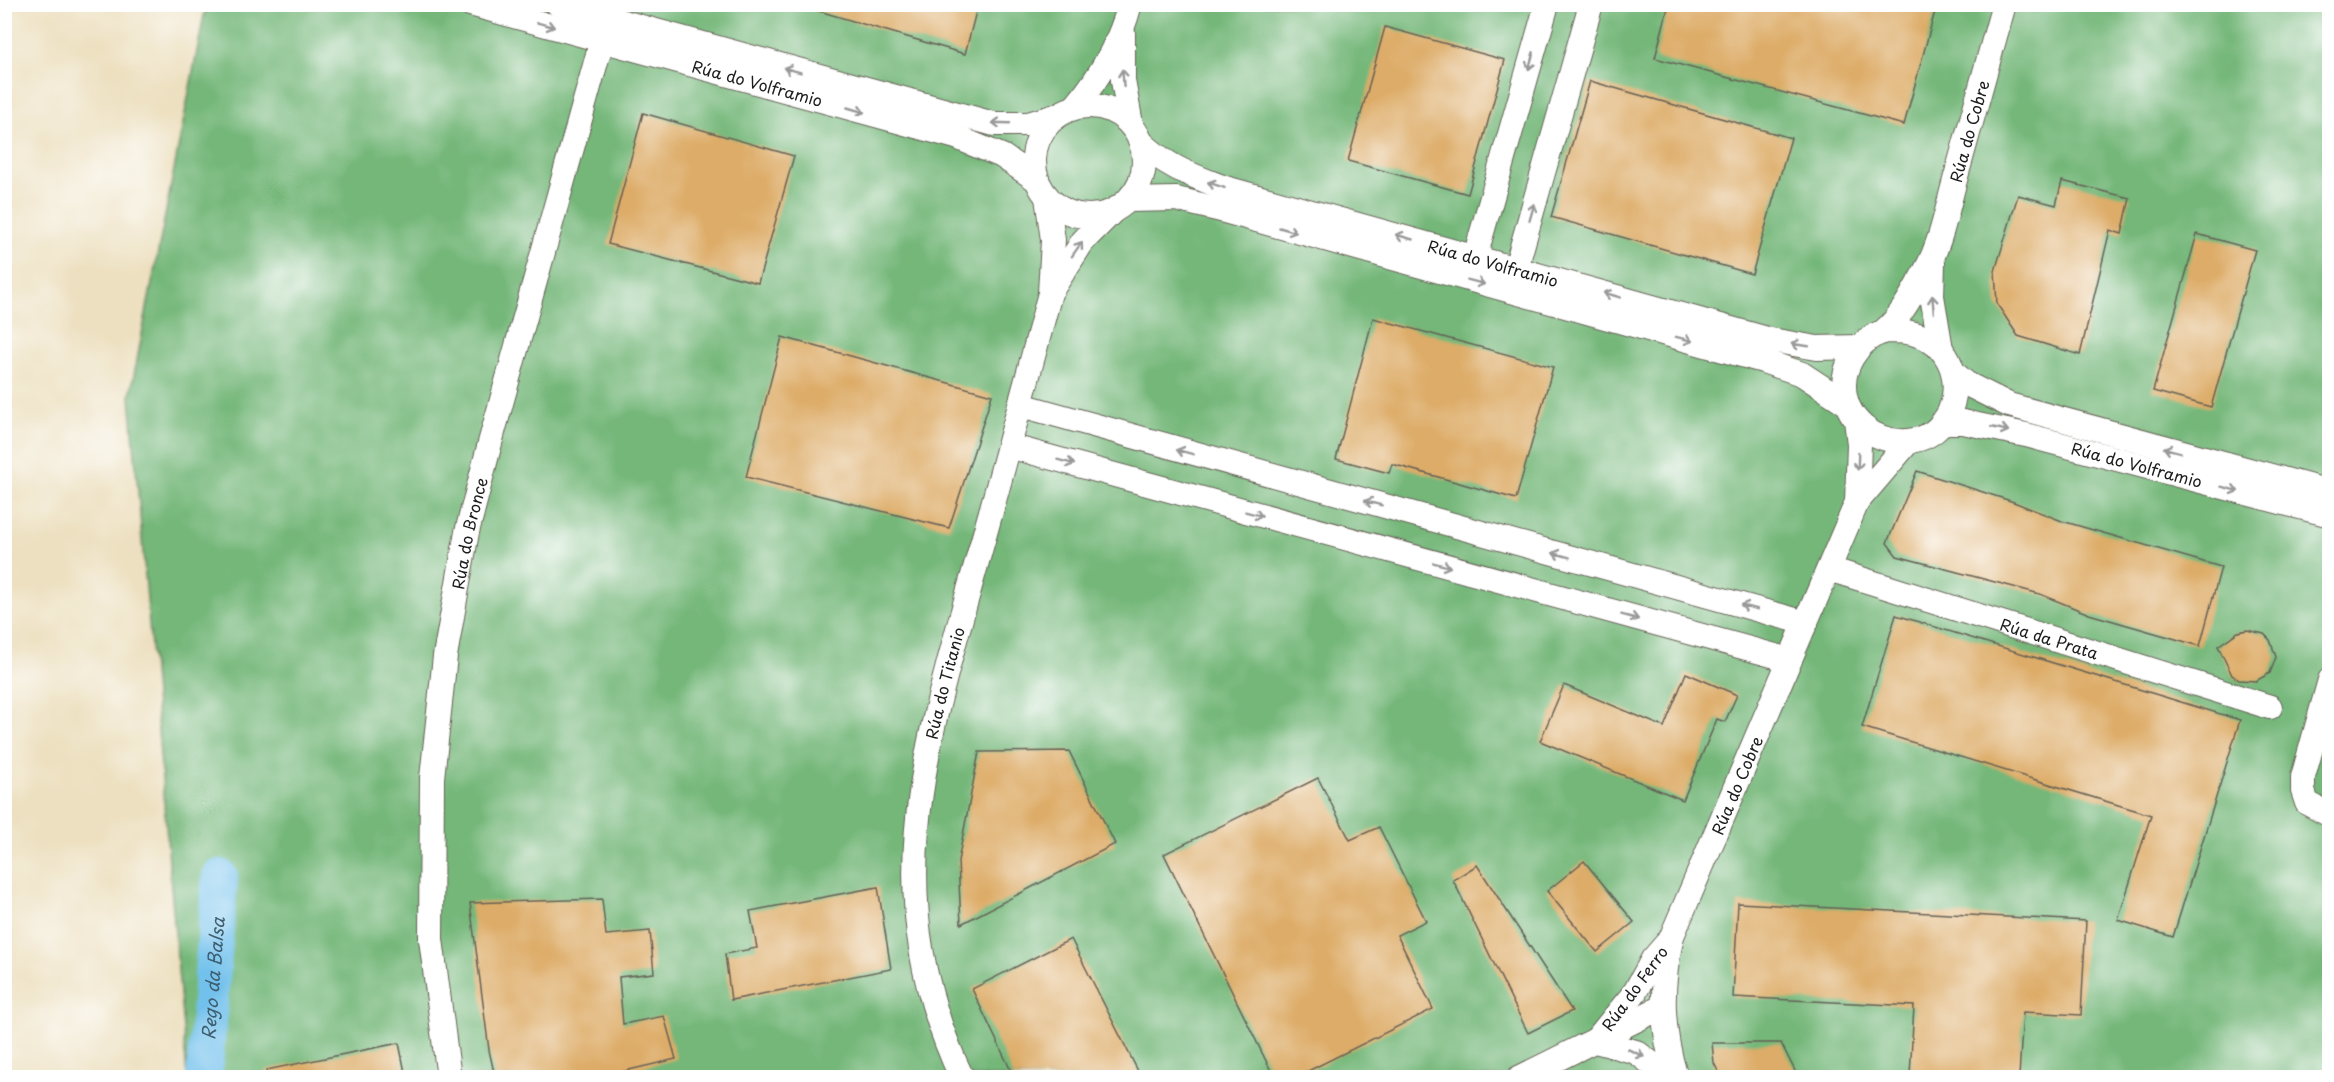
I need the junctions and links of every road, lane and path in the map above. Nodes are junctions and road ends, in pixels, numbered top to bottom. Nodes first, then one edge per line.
1 (470, 4) edge
2 (558, 4) edge
3 (1130, 4) edge
4 (1547, 4) edge
5 (1591, 4) edge
6 (2004, 4) edge
7 (607, 21) edge
8 (1123, 31) junction
9 (1067, 111) junction
10 (1136, 133) junction
11 (1042, 188) junction
12 (1120, 206) junction
13 (1475, 257) junction
14 (1933, 258) junction
15 (1516, 268) junction
16 (1050, 292) junction
17 (1885, 331) junction
18 (1859, 347) junction
19 (1941, 350) junction
20 (1955, 374) junction
21 (1021, 405) junction
22 (1851, 411) junction
23 (1942, 422) junction
24 (1909, 441) junction
25 (1010, 446) junction
26 (2330, 492) edge
27 (1857, 502) junction
28 (2330, 515) edge
29 (1828, 569) junction
30 (1806, 622) junction
31 (1790, 660) junction
32 (2330, 680) edge
33 (2270, 706) dead end
34 (2330, 815) edge
35 (1672, 936) junction
36 (1662, 1007) junction
37 (1595, 1041) junction
38 (449, 1077) edge
39 (962, 1077) edge
40 (1519, 1077) edge
41 (1671, 1077) edge
42 (1676, 1077) edge

1 -> 7 street, Rúa do Volframio
2 - 7 street, Rúa do Volframio
3 - 8 street
4 -> 13 street
15 -> 5 street
6 - 14 street, Rúa do Cobre
9 -> 7 street, Rúa do Volframio
7 -> 11 street, Rúa do Volframio
7 - 38 street, Rúa do Bronce
8 - 9 street
10 -> 8 street
9 - 10 street
9 - 11 street
10 - 12 street
13 -> 10 street, Rúa do Volframio
11 - 12 street
11 - 16 street
16 -> 12 street
12 -> 22 street, Rúa do Volframio
13 - 15 street, Rúa do Volframio
14 - 17 street
19 -> 14 street
18 -> 15 street, Rúa do Volframio
16 - 21 street, Rúa do Titanio
17 - 18 street
17 - 19 street
18 - 22 street
19 - 20 street
20 - 23 street
26 -> 20 street, Rúa do Volframio
21 - 25 street, Rúa do Titanio
30 -> 21 street
22 - 24 street
22 -> 27 street
23 - 24 street
23 -> 28 street, Rúa do Volframio
24 - 27 street
25 -> 31 street
25 - 39 street, Rúa do Titanio
27 - 29 street, Rúa do Cobre
29 - 30 street, Rúa do Cobre
29 - 33 street, Rúa da Prata
30 - 31 street, Rúa do Cobre
31 - 35 street, Rúa do Cobre
32 - 34 street
35 - 36 street, Rúa do Cobre
35 - 37 street, Rúa do Ferro
36 - 37 street, Rúa do Ferro
36 - 42 street, Rúa do Cobre
37 - 40 street, Rúa do Ferro
37 -> 41 street, Rúa do Ferro

